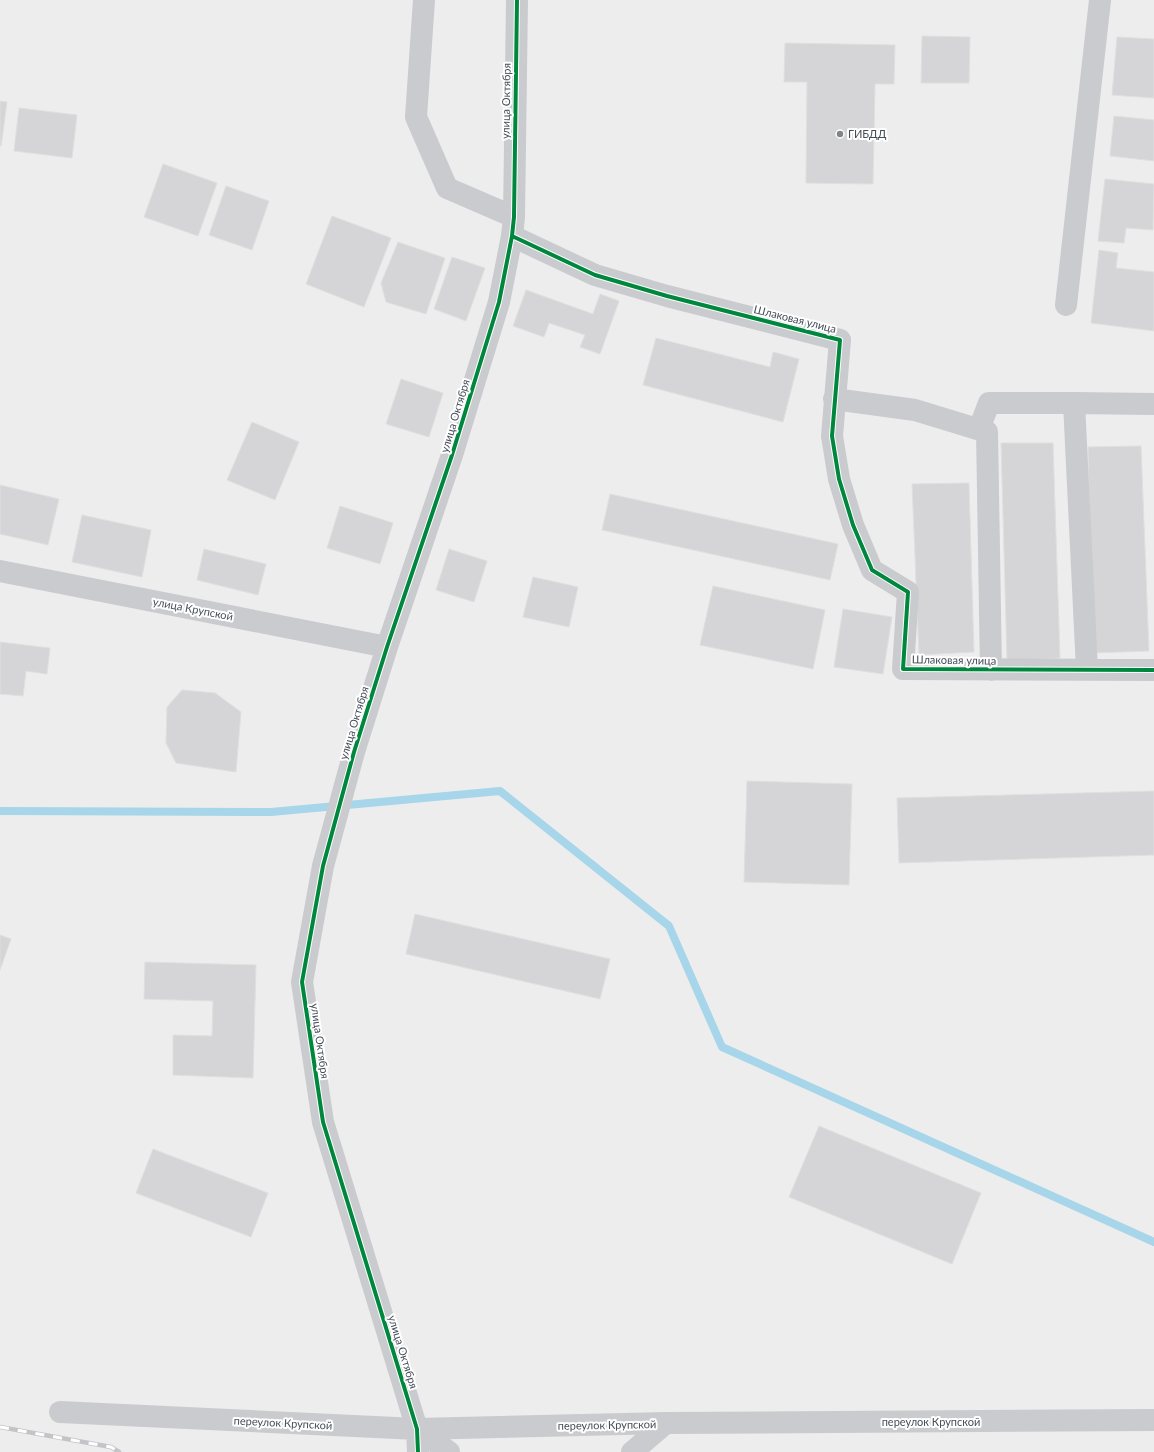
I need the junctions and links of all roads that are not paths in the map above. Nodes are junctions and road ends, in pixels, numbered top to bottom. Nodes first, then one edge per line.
1 (424, 0) edge
2 (517, 0) edge
3 (1100, 0) edge
4 (513, 226) junction
5 (1066, 305) dead end
6 (834, 399) junction
7 (1074, 403) junction
8 (1154, 404) edge
9 (979, 429) junction
10 (0, 571) edge
11 (387, 647) junction
12 (991, 670) junction
13 (1087, 670) junction
14 (1154, 670) edge
15 (60, 1412) dead end
16 (1154, 1420) edge
17 (666, 1424) junction
18 (417, 1429) junction
19 (418, 1452) edge
20 (449, 1452) edge
21 (632, 1452) edge

1 - 4 street
2 - 4 street, улица Октября
3 - 5 street
4 - 6 street, Шлаковая улица
4 - 11 street, улица Октября
6 - 9 street
6 - 12 street, Шлаковая улица
7 - 8 street
7 - 9 street
7 - 13 street
9 - 12 street
10 - 11 street, улица Крупской
11 - 18 street, улица Октября
12 - 13 street, Шлаковая улица
13 - 14 street, Шлаковая улица
15 - 18 street, переулок Крупской
16 - 17 street, переулок Крупской
17 - 18 street, переулок Крупской
17 - 21 street
18 - 19 street, улица Октября
18 - 20 street

